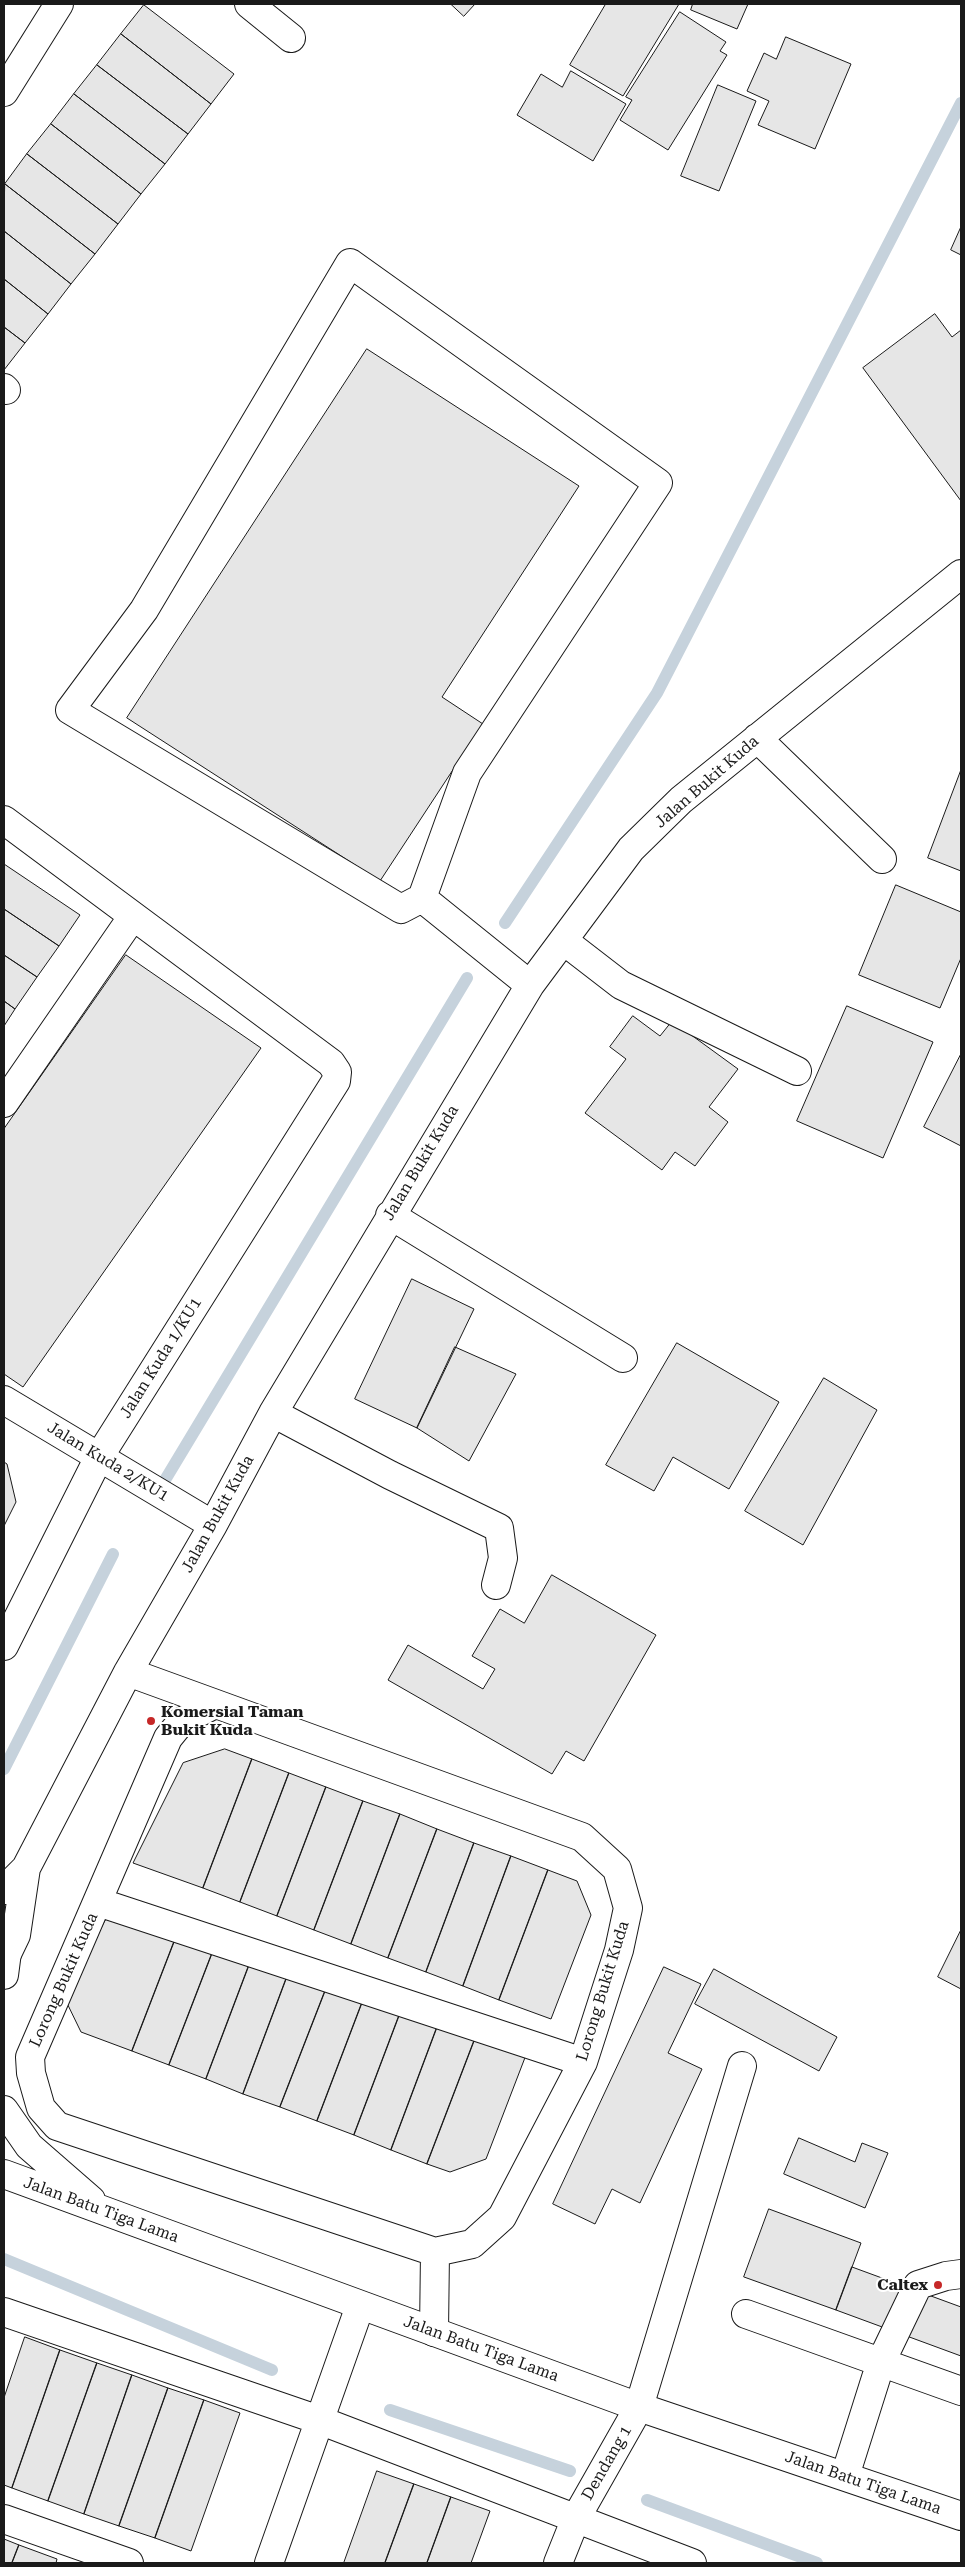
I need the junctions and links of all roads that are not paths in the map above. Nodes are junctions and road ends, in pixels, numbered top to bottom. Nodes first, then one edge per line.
1 (59, 4) edge
2 (249, 4) edge
3 (291, 38) dead end
4 (4, 92) edge
5 (961, 574) edge
6 (758, 738) junction
7 (4, 820) edge
8 (882, 859) dead end
9 (422, 898) junction
10 (133, 916) junction
11 (564, 940) junction
12 (530, 985) junction
13 (798, 1071) dead end
14 (4, 1103) edge
15 (390, 1216) junction
16 (623, 1358) dead end
17 (4, 1400) edge
18 (273, 1413) junction
19 (99, 1457) junction
20 (213, 1525) junction
21 (496, 1585) dead end
22 (4, 1646) edge
23 (128, 1672) junction
24 (213, 1705) junction
25 (26, 1868) junction
26 (4, 1890) edge
27 (98, 1902) junction
28 (5, 1962) edge
29 (582, 2062) junction
30 (742, 2066) dead end
31 (4, 2110) edge
32 (4, 2174) edge
33 (105, 2212) junction
34 (435, 2252) junction
35 (961, 2274) edge
36 (360, 2306) junction
37 (4, 2312) edge
38 (746, 2314) dead end
39 (434, 2332) junction
40 (881, 2362) junction
41 (961, 2391) edge
42 (639, 2407) junction
43 (319, 2420) junction
44 (844, 2476) junction
45 (961, 2516) edge
46 (576, 2518) junction
47 (4, 2519) edge
48 (129, 2563) edge
49 (268, 2563) edge
50 (558, 2563) edge
51 (692, 2563) edge

1 - 4 street
2 - 3 street
5 - 6 street, Jalan Bukit Kuda
6 - 8 street
6 - 11 street, Jalan Bukit Kuda
7 - 10 street
9 - 9 street
9 - 12 street
10 - 14 street
10 - 19 street, Jalan Kuda 1/KU1
11 - 12 street, Jalan Bukit Kuda
11 - 13 street
12 - 15 street, Jalan Bukit Kuda
15 - 16 street
15 - 18 street, Jalan Bukit Kuda
17 - 19 street, Jalan Kuda 2/KU1
18 - 20 street, Jalan Bukit Kuda
18 - 21 street
19 - 20 street, Jalan Kuda 2/KU1
19 - 22 street, Jalan Kuda 1/KU1
20 - 23 street, Jalan Bukit Kuda
23 - 24 street, Lorong Bukit Kuda
23 - 25 street, Jalan Bukit Kuda
24 - 27 street, Lorong Bukit Kuda
24 - 29 street, Lorong Bukit Kuda
25 - 26 street, Jalan Bukit Kuda
25 - 28 street, Jalan Bukit Kuda
27 - 29 street
27 - 34 street, Lorong Bukit Kuda
29 - 34 street, Lorong Bukit Kuda
30 - 42 street, Dendang 1
31 - 33 street
32 - 33 street, Jalan Batu Tiga Lama
33 - 36 street, Jalan Batu Tiga Lama
34 - 39 street
35 - 40 street
36 - 39 street, Jalan Batu Tiga Lama
36 - 43 street
37 - 43 street
38 - 40 street
39 - 42 street, Jalan Batu Tiga Lama
40 - 41 street
40 - 44 street
42 - 44 street, Jalan Batu Tiga Lama
42 - 46 street, Dendang 1
43 - 46 street
43 - 49 street
44 - 45 street, Jalan Batu Tiga Lama
46 - 50 street, Dendang 1
46 - 51 street
47 - 48 street

